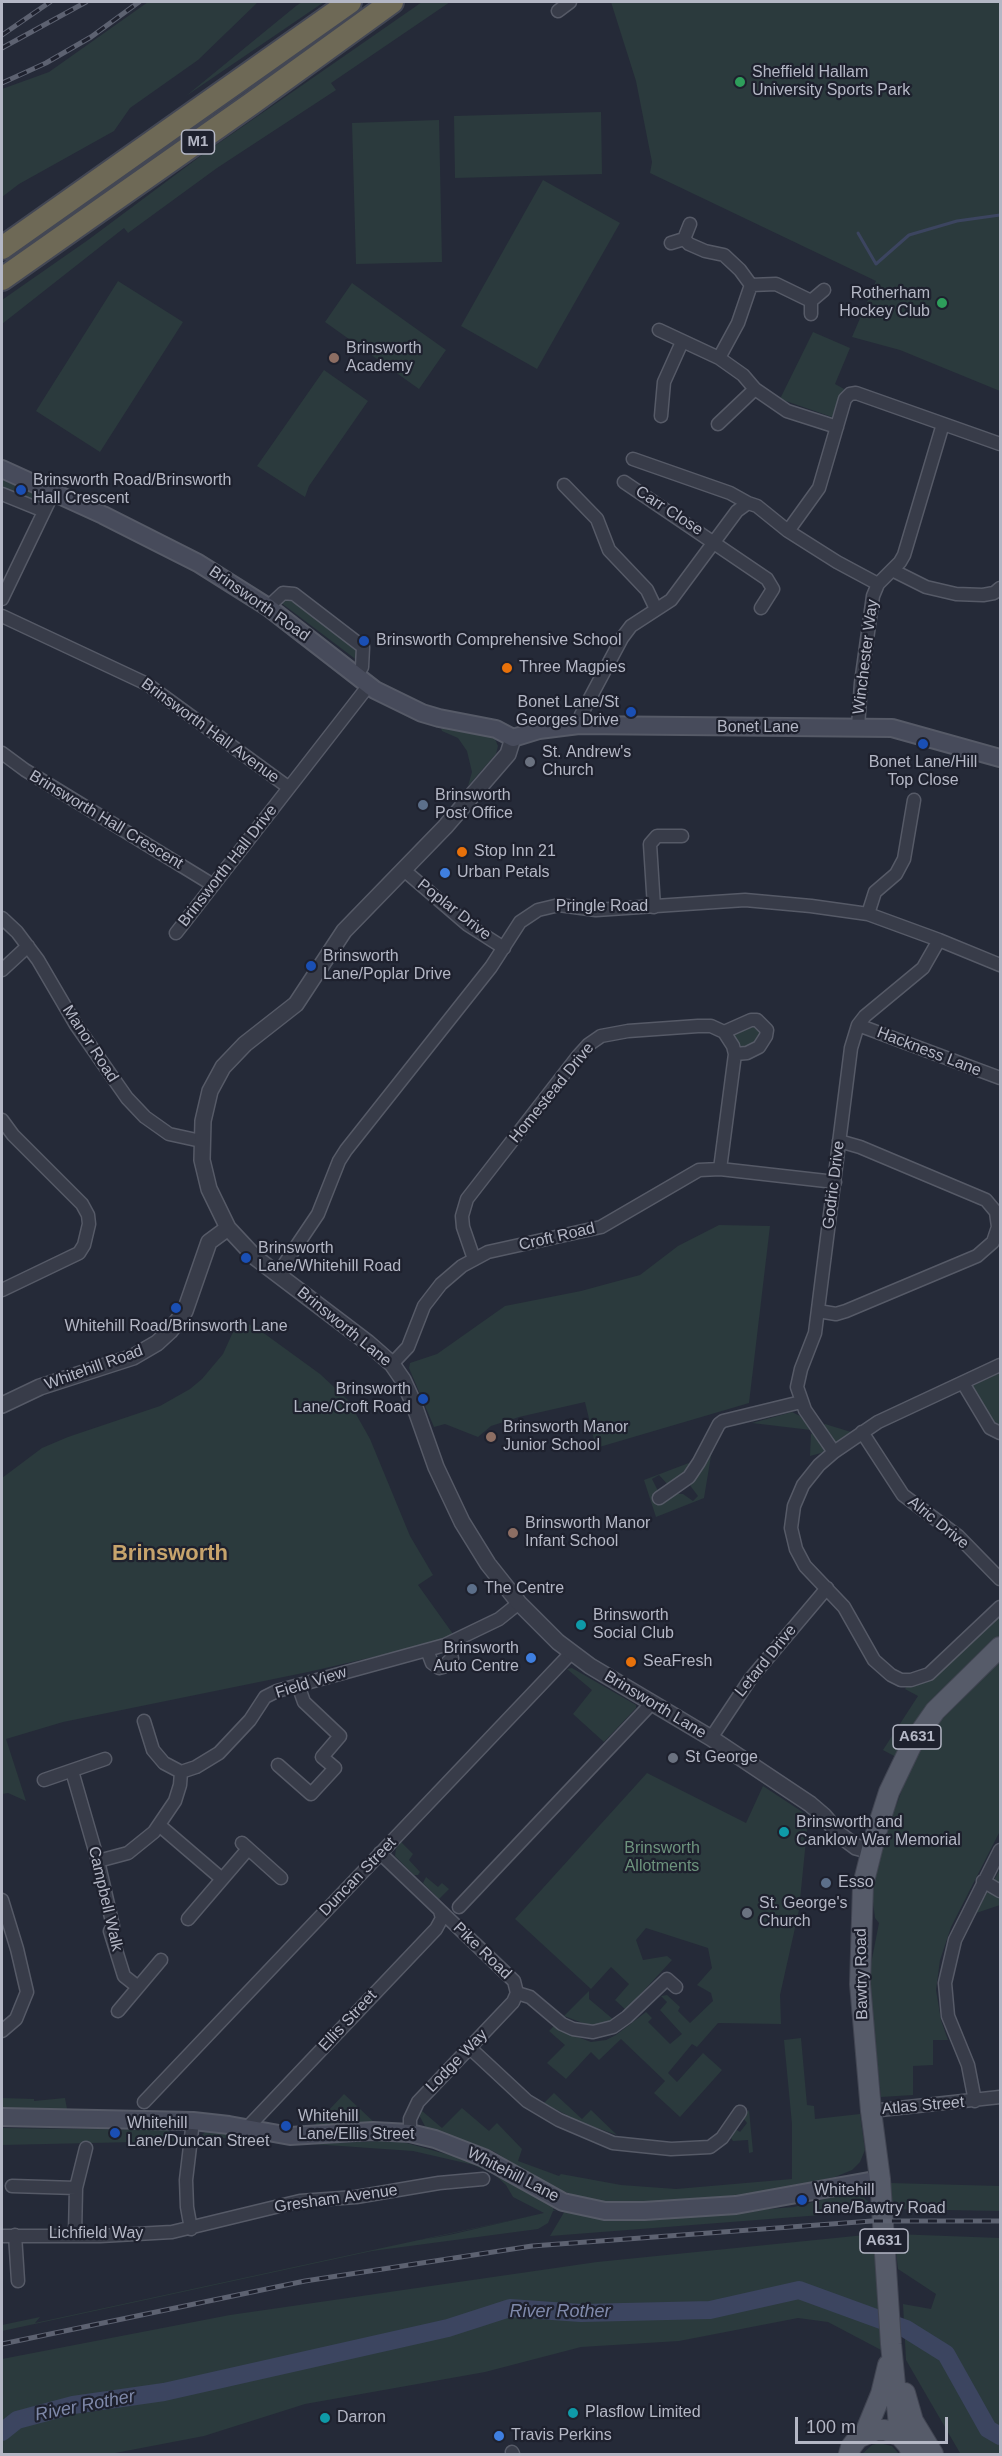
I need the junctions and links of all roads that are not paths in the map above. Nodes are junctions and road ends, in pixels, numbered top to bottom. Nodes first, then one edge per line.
1 (350, 2) edge
2 (392, 2) edge
3 (570, 2) edge
4 (558, 11) dead end
5 (690, 224) dead end
6 (2, 248) edge
7 (2, 279) edge
8 (751, 285) junction
9 (824, 290) dead end
10 (811, 301) junction
11 (811, 315) dead end
12 (659, 330) dead end
13 (681, 342) junction
14 (720, 358) junction
15 (755, 388) junction
16 (661, 416) dead end
17 (726, 421) dead end
18 (943, 424) junction
19 (837, 427) junction
20 (1000, 444) edge
21 (633, 459) dead end
22 (2, 469) edge
23 (624, 482) dead end
24 (564, 485) dead end
25 (53, 493) junction
26 (2, 494) edge
27 (747, 503) junction
28 (44, 511) junction
29 (788, 531) junction
30 (714, 541) junction
31 (892, 570) junction
32 (878, 584) junction
33 (1000, 588) edge
34 (2, 599) edge
35 (268, 607) junction
36 (762, 608) dead end
37 (657, 609) junction
38 (2, 616) edge
39 (363, 680) junction
40 (579, 725) junction
41 (858, 727) junction
42 (513, 738) junction
43 (2, 753) edge
44 (1000, 758) edge
45 (288, 787) junction
46 (914, 800) dead end
47 (682, 836) dead end
48 (405, 871) junction
49 (213, 885) junction
50 (654, 907) junction
51 (868, 914) junction
52 (2, 918) edge
53 (176, 933) dead end
54 (939, 940) junction
55 (28, 946) junction
56 (504, 948) junction
57 (1000, 965) edge
58 (2, 970) edge
59 (858, 1025) junction
60 (724, 1032) junction
61 (735, 1054) junction
62 (1000, 1078) edge
63 (2, 1122) edge
64 (201, 1141) junction
65 (839, 1141) junction
66 (720, 1169) junction
67 (835, 1182) junction
68 (228, 1228) junction
69 (474, 1259) junction
70 (277, 1275) junction
71 (2, 1290) edge
72 (818, 1311) junction
73 (392, 1364) junction
74 (1000, 1365) edge
75 (963, 1383) junction
76 (801, 1402) junction
77 (2, 1406) edge
78 (862, 1432) junction
79 (1000, 1433) edge
80 (834, 1452) junction
81 (659, 1498) dead end
82 (1000, 1579) edge
83 (827, 1588) junction
84 (519, 1603) junction
85 (1000, 1607) edge
86 (1000, 1647) edge
87 (428, 1650) junction
88 (572, 1652) junction
89 (452, 1658) dead end
90 (298, 1685) junction
91 (652, 1703) junction
92 (144, 1721) dead end
93 (711, 1738) junction
94 (105, 1759) dead end
95 (278, 1765) dead end
96 (72, 1771) junction
97 (182, 1772) junction
98 (44, 1780) dead end
99 (159, 1826) junction
100 (1000, 1850) edge
101 (871, 1851) junction
102 (380, 1853) junction
103 (98, 1861) junction
104 (281, 1878) dead end
105 (222, 1879) junction
106 (983, 1881) junction
107 (1000, 1890) edge
108 (2, 1900) edge
109 (459, 1907) dead end
110 (440, 1911) junction
111 (188, 1918) dead end
112 (161, 1960) dead end
113 (138, 1987) junction
114 (676, 1987) dead end
115 (517, 1993) junction
116 (118, 2011) dead end
117 (2, 2031) edge
118 (471, 2048) junction
119 (1000, 2097) edge
120 (144, 2102) dead end
121 (975, 2102) junction
122 (871, 2111) junction
123 (740, 2112) dead end
124 (2, 2117) edge
125 (193, 2121) junction
126 (247, 2128) junction
127 (410, 2133) junction
128 (86, 2148) dead end
129 (483, 2179) dead end
130 (880, 2179) junction
131 (12, 2186) dead end
132 (76, 2188) junction
133 (191, 2229) junction
134 (15, 2235) junction
135 (75, 2235) junction
136 (2, 2236) edge
137 (18, 2281) dead end
138 (891, 2340) junction
139 (900, 2436) junction
140 (851, 2447) edge
141 (912, 2454) edge
142 (933, 2454) edge

1 - 6 highway, M1
2 - 7 highway, M1
3 - 4 street
5 - 8 street
8 - 10 street
8 - 14 street
9 - 10 street
10 - 11 street
12 - 13 street
13 - 14 street
13 - 16 street
14 - 15 street
15 - 17 street
15 - 19 street
18 - 19 street
18 - 20 street
18 - 31 street, Winchester Way
19 - 29 street
21 - 27 street
22 - 25 main road, Brinsworth Road
23 - 30 street, Carr Close
24 - 37 street
25 - 28 street
25 - 35 main road, Brinsworth Road
26 - 28 street
27 - 29 street
27 - 30 street
28 - 34 street
29 - 32 street
30 - 36 street, Carr Close
30 - 37 street
31 - 32 street, Winchester Way
31 - 33 street
32 - 41 street, Winchester Way
35 - 39 main road, Brinsworth Road
35 - 39 street
37 - 40 street
38 - 45 street, Brinsworth Hall Avenue
39 - 42 main road, Brinsworth Road
39 - 45 street, Brinsworth Hall Drive
40 - 41 main road, Bonet Lane
40 - 42 main road, Bonet Lane
41 - 44 main road, Bonet Lane
42 - 48 street, Brinsworth Lane
43 - 49 street, Brinsworth Hall Crescent
45 - 49 street, Brinsworth Hall Drive
46 - 51 street
47 - 50 street
48 - 56 street, Poplar Drive
48 - 64 street, Brinsworth Lane
49 - 53 street, Brinsworth Hall Drive
50 - 51 street, Pringle Road
50 - 56 street, Pringle Road
51 - 54 street, Pringle Road
52 - 55 street, Manor Road
54 - 57 street, Pringle Road
54 - 59 street
55 - 58 street
55 - 64 street, Manor Road
56 - 70 street, Pringle Road
59 - 62 street, Hackness Lane
59 - 65 street, Godric Drive
60 - 61 street
60 - 61 street
60 - 69 street, Homestead Drive
61 - 66 street
63 - 71 street
64 - 68 street, Brinsworth Lane
65 - 67 street, Godric Drive
65 - 72 street
66 - 67 street, Croft Road
66 - 69 street, Croft Road
67 - 72 street, Godric Drive
68 - 70 street, Brinsworth Lane
68 - 77 street, Whitehill Road
69 - 73 street, Croft Road
70 - 73 street, Brinsworth Lane
72 - 76 street, Godric Drive
73 - 84 street, Brinsworth Lane
74 - 75 street
75 - 78 street
75 - 79 street
76 - 80 street
76 - 81 street
78 - 80 street
78 - 82 street, Alric Drive
80 - 83 street
83 - 85 street
83 - 93 street, Letard Drive
84 - 87 street, Field View
84 - 88 street, Brinsworth Lane
86 - 101 main road, Bawtry Road / A631
87 - 89 street
87 - 90 street, Field View
88 - 91 street, Brinsworth Lane
88 - 102 street, Duncan Street
90 - 95 street
90 - 97 street, Field View
91 - 93 street, Brinsworth Lane
91 - 109 street
92 - 97 street
93 - 101 street, Brinsworth Lane
94 - 96 street
96 - 98 street
96 - 103 street, Campbell Walk
97 - 99 street
99 - 103 street
99 - 105 street
100 - 106 street
101 - 122 main road, Bawtry Road / A631
102 - 110 street, Pike Road
102 - 120 street, Duncan Street
103 - 113 street, Campbell Walk
104 - 105 street
105 - 111 street
106 - 107 street
106 - 121 street
108 - 117 street
110 - 115 street, Pike Road
110 - 126 street, Ellis Street
112 - 113 street
113 - 116 street
114 - 115 street, Pike Road
115 - 118 street, Lodge Way
118 - 123 street
118 - 127 street, Lodge Way
119 - 121 street, Atlas Street
121 - 122 street, Atlas Street
122 - 130 main road, Bawtry Road / A631
124 - 125 main road, Whitehill Lane
125 - 126 main road, Whitehill Lane
125 - 133 street
126 - 127 main road, Whitehill Lane
127 - 130 main road, Whitehill Lane
128 - 132 street
129 - 133 street, Gresham Avenue
130 - 138 main road, Bawtry Road / A631
131 - 132 street
132 - 135 street
133 - 135 street, Lichfield Way
134 - 135 street, Lichfield Way
134 - 136 street, Lichfield Way
134 - 137 street
138 - 139 main road, Bawtry Road
138 - 140 main road, Bawtry Road / A631
138 - 142 main road
139 - 140 main road
139 - 141 main road

